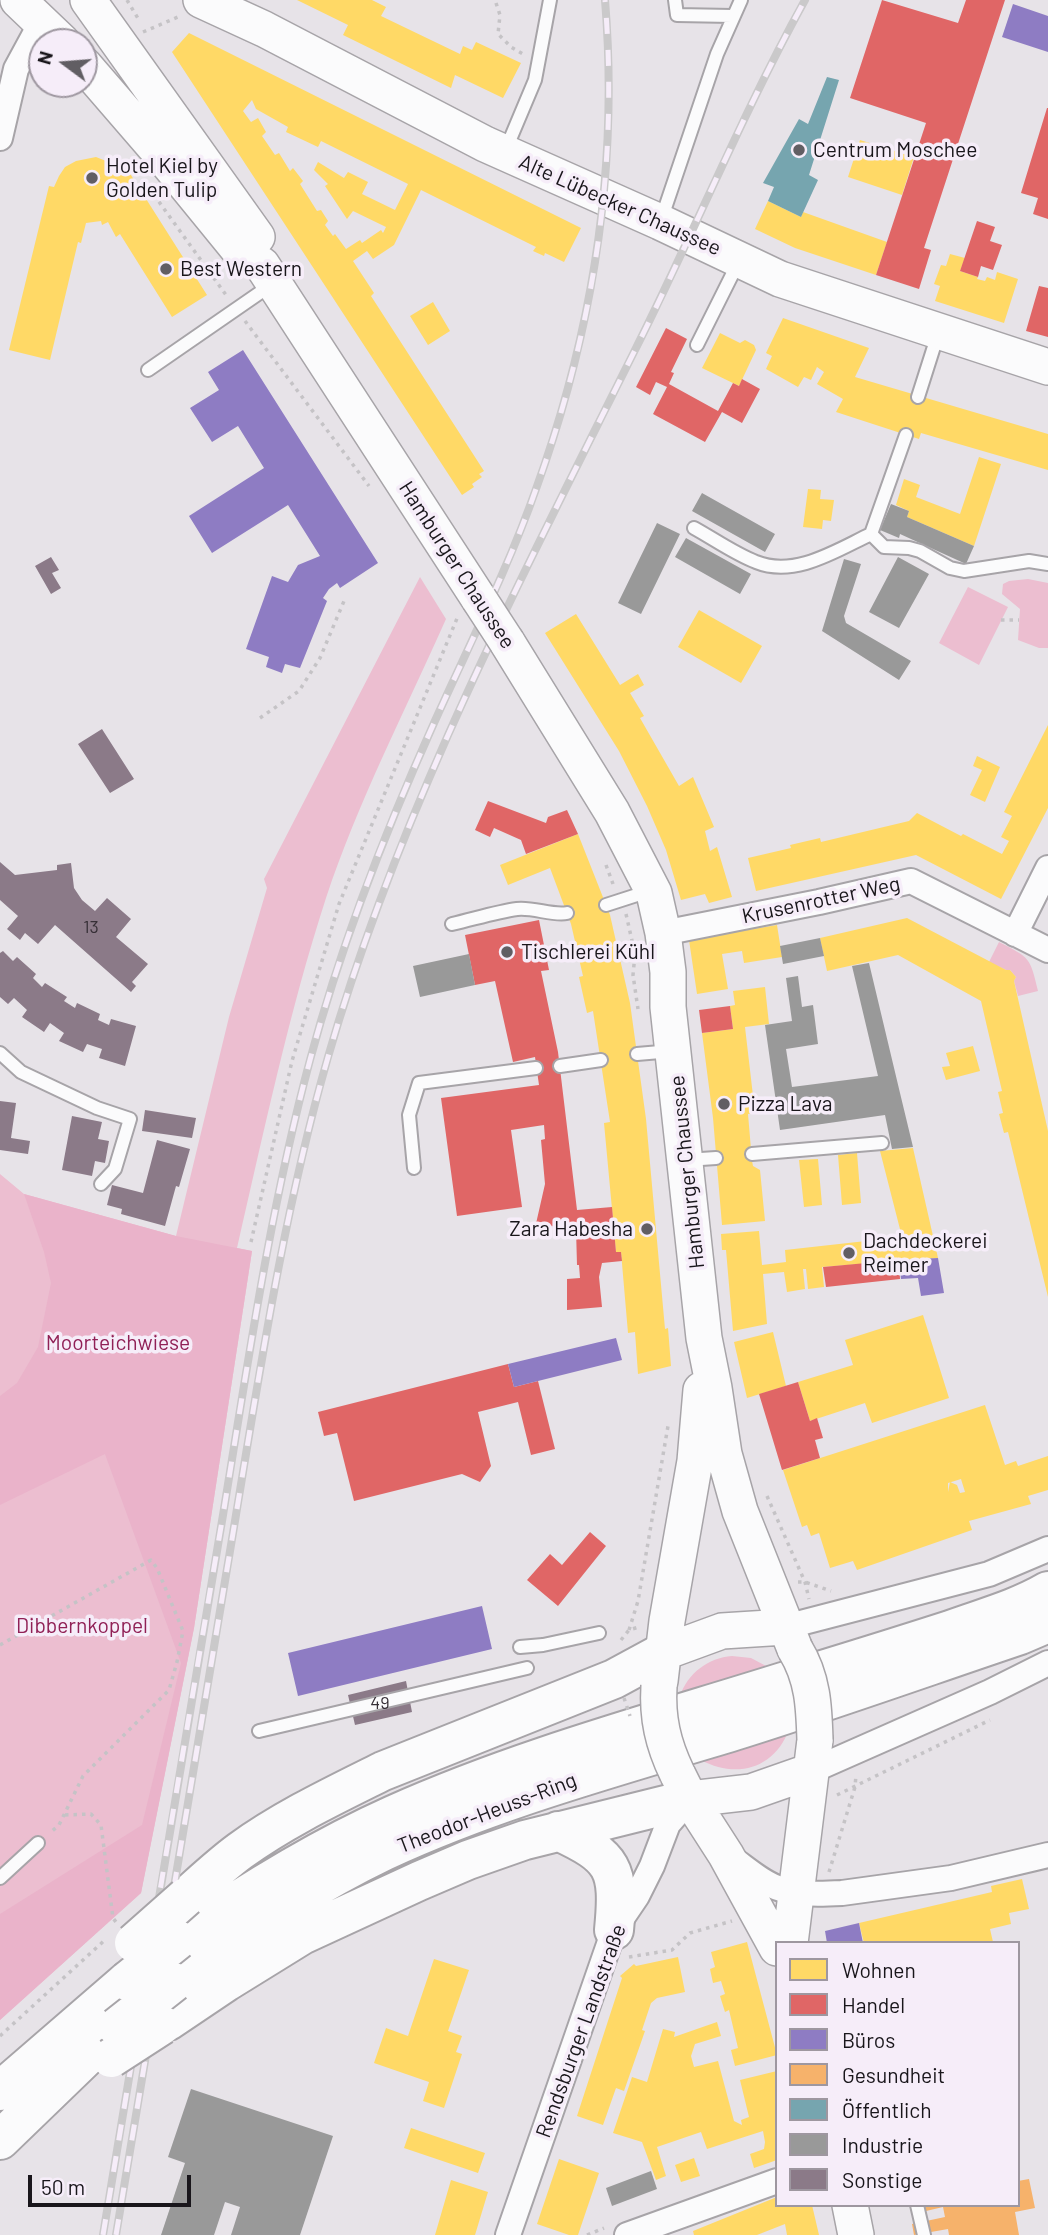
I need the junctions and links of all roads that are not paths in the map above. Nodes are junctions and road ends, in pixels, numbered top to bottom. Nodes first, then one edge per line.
1 (88, 0) edge
2 (550, 0) edge
3 (675, 0) edge
4 (741, 0) edge
5 (196, 1) edge
6 (732, 16) junction
7 (41, 21) edge
8 (98, 81) edge
9 (0, 138) edge
10 (505, 153) junction
11 (660, 222) junction
12 (740, 260) junction
13 (268, 274) junction
14 (939, 332) junction
15 (697, 345) dead end
16 (1048, 367) edge
17 (148, 370) dead end
18 (918, 397) dead end
19 (906, 435) dead end
20 (694, 527) dead end
21 (871, 534) junction
22 (1048, 564) edge
23 (1048, 868) edge
24 (626, 893) junction
25 (567, 913) dead end
26 (452, 924) dead end
27 (663, 933) junction
28 (1015, 934) junction
29 (1047, 952) edge
30 (668, 1007) junction
31 (0, 1052) edge
32 (600, 1060) dead end
33 (560, 1066) dead end
34 (536, 1069) dead end
35 (882, 1143) dead end
36 (752, 1154) dead end
37 (414, 1168) dead end
38 (101, 1184) dead end
39 (704, 1338) junction
40 (1048, 1549) edge
41 (1048, 1591) edge
42 (1048, 1623) edge
43 (599, 1633) dead end
44 (790, 1638) junction
45 (520, 1647) dead end
46 (1048, 1663) edge
47 (527, 1668) dead end
48 (661, 1670) junction
49 (259, 1731) dead end
50 (813, 1756) junction
51 (683, 1786) junction
52 (558, 1831) junction
53 (38, 1843) road end
54 (726, 1855) junction
55 (1048, 1855) edge
56 (0, 1878) edge
57 (795, 1892) junction
58 (790, 1941) edge
59 (619, 1943) junction
60 (775, 1944) edge
61 (114, 2043) junction
62 (12, 2104) edge
63 (775, 2182) edge
64 (850, 2207) edge
65 (917, 2207) edge
66 (508, 2235) edge
67 (627, 2235) edge
68 (856, 2235) edge
69 (924, 2235) edge

1 - 13 main road, Hamburger Chaussee
2 - 10 lane
3 - 6 lane
4 - 6 lane
5 - 10 main road, Alte Lübecker Chaussee
6 - 11 lane
7 - 9 street
8 - 13 main road, Hamburger Chaussee
10 - 11 main road, Alte Lübecker Chaussee
11 - 12 main road, Alte Lübecker Chaussee
12 - 14 main road, Alte Lübecker Chaussee
12 - 15 lane
13 - 17 lane
13 - 24 main road, Hamburger Chaussee, bridge
14 - 16 main road, Alte Lübecker Chaussee
14 - 18 lane
19 - 21 lane
20 - 21 lane
21 - 22 lane
23 - 28 street
24 - 27 main road, Hamburger Chaussee
24 - 30 main road, Hamburger Chaussee
25 - 26 lane
27 - 28 street, Krusenrotter Weg
27 - 30 main road, Hamburger Chaussee
28 - 29 street, Krusenrotter Weg
30 - 39 main road, Hamburger Chaussee
31 - 38 lane
32 - 33 lane
34 - 37 lane
35 - 36 lane
39 - 44 main road, Hamburger Chaussee
39 - 48 main road, Hamburger Chaussee
40 - 44 street
41 - 62 highway, Theodor-Heuss-Ring, bridge
42 - 61 highway, Theodor-Heuss-Ring, bridge
43 - 45 lane
44 - 48 main road
44 - 50 main road, Hamburger Chaussee, bridge
46 - 50 street
47 - 49 lane
48 - 51 main road, Hamburger Chaussee, bridge
48 - 62 highway, bridge
50 - 51 main road
50 - 57 main road, Hamburger Chaussee
51 - 52 highway
51 - 54 main road, Hamburger Chaussee
51 - 59 street, Rendsburger Landstraße
52 - 59 highway
52 - 61 highway, bridge
53 - 56 lane
54 - 57 street
54 - 60 main road, Hamburger Chaussee
55 - 57 street
57 - 58 main road, Hamburger Chaussee
59 - 66 street, Rendsburger Landstraße
61 - 62 highway, Theodor-Heuss-Ring
63 - 67 street
64 - 68 main road
65 - 69 lane

